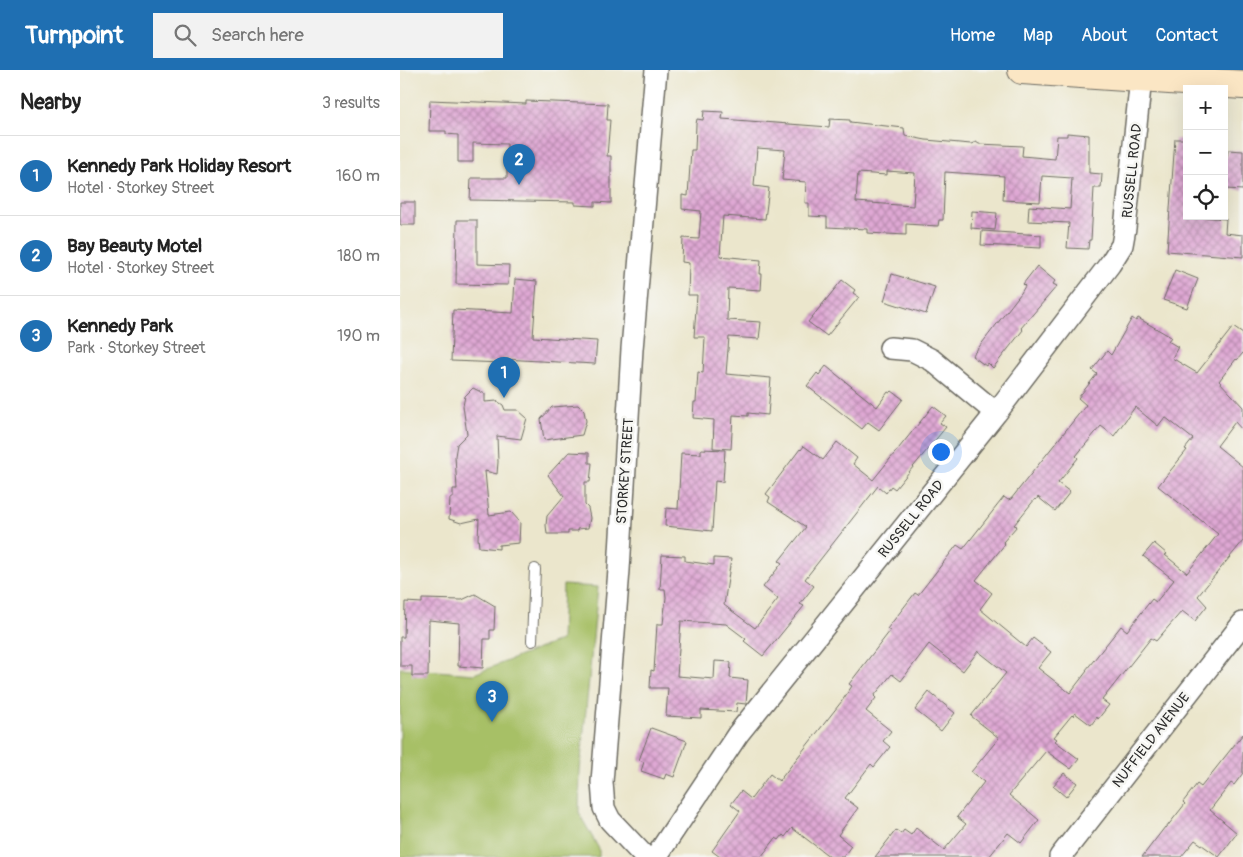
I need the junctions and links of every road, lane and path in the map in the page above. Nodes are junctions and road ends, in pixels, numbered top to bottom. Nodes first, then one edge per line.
1 (656, 70) edge
2 (1022, 70) edge
3 (1141, 78) junction
4 (1243, 85) edge
5 (890, 348) dead end
6 (996, 413) junction
7 (535, 569) dead end
8 (1243, 624) edge
9 (532, 641) dead end
10 (645, 857) edge
11 (656, 857) edge
12 (1060, 857) edge

1 - 10 street, STORKEY STREET
2 - 3 main road
3 - 4 main road
3 - 6 street, RUSSELL ROAD
5 - 6 street
6 - 11 street, RUSSELL ROAD
7 - 9 lane
8 - 12 street, NUFFIELD AVENUE

